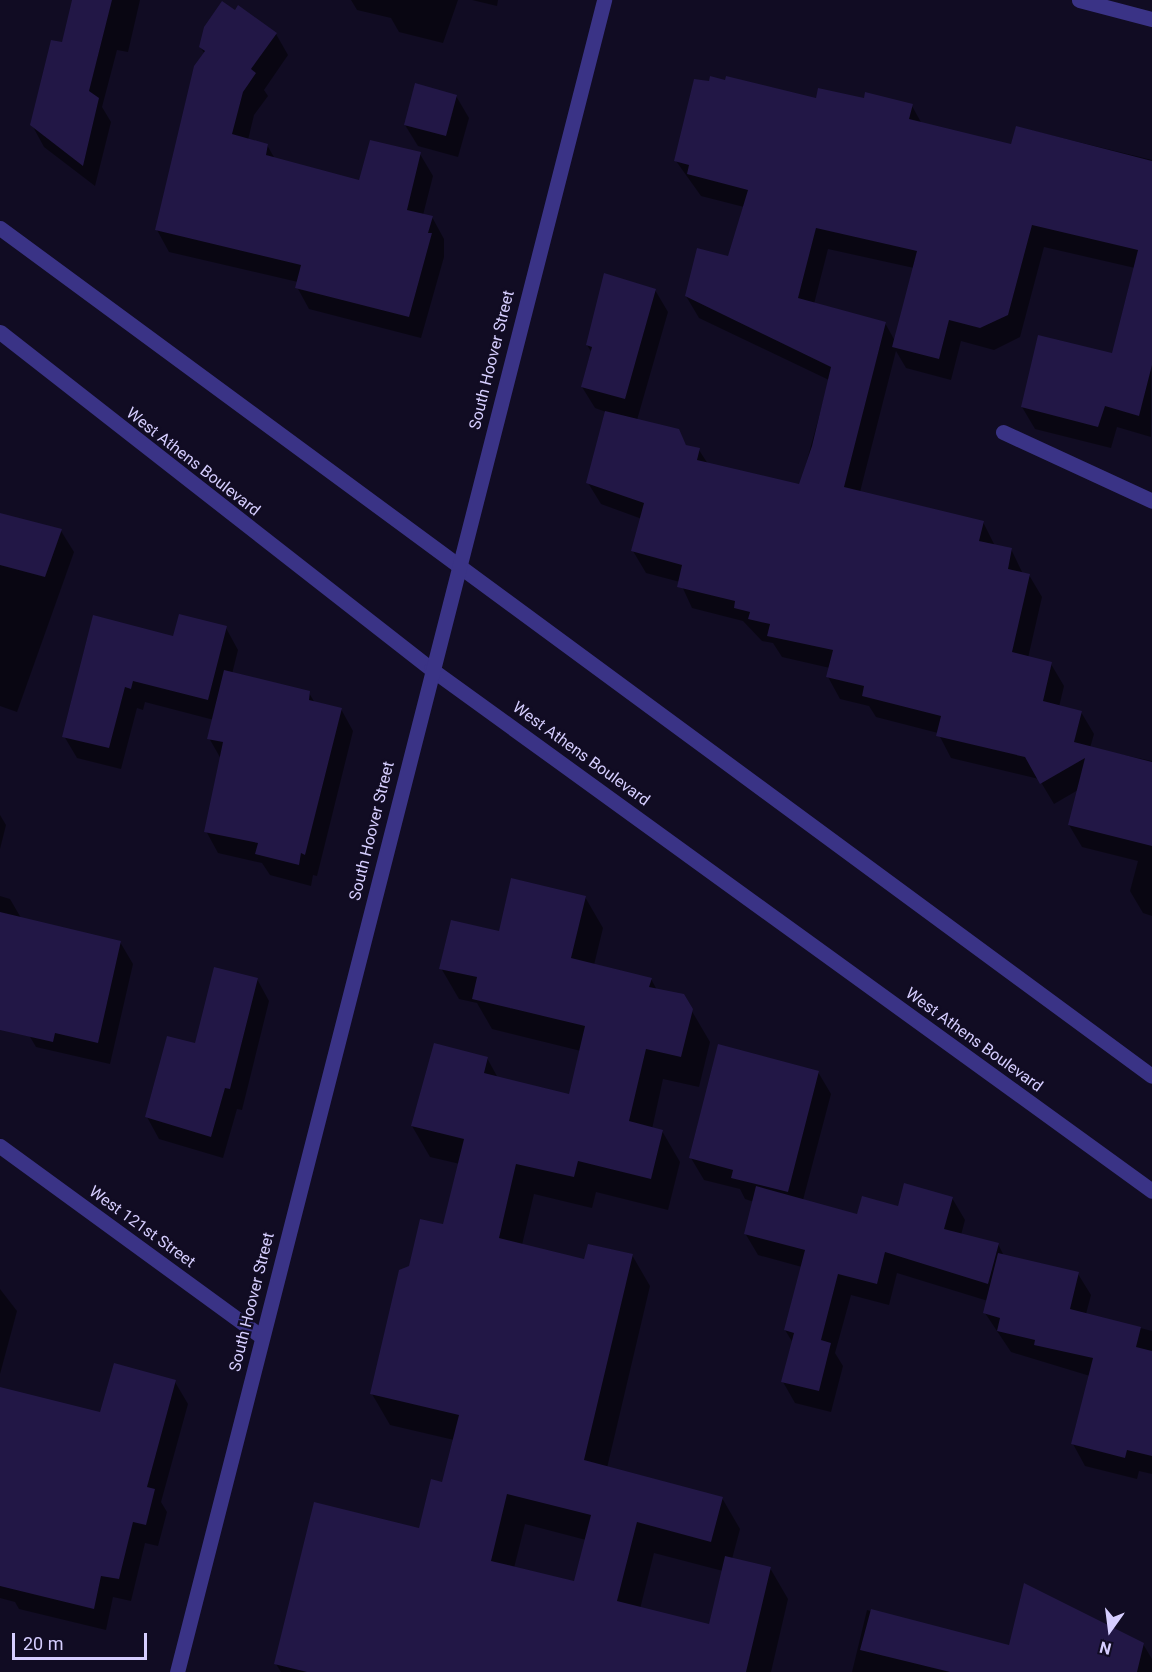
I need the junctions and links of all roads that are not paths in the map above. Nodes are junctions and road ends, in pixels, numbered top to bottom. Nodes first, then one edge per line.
1 (604, 0) edge
2 (1079, 0) edge
3 (1152, 19) edge
4 (0, 228) edge
5 (0, 332) edge
6 (1003, 432) dead end
7 (1152, 501) edge
8 (457, 568) junction
9 (431, 669) junction
10 (1152, 1076) edge
11 (0, 1146) edge
12 (1152, 1191) edge
13 (262, 1337) junction
14 (177, 1672) edge

1 - 8 street, South Hoover Street
2 - 3 street
4 - 8 street
5 - 9 street, West Athens Boulevard
6 - 7 street
8 - 9 street, South Hoover Street
8 - 10 street
9 - 12 street, West Athens Boulevard
9 - 13 street, South Hoover Street
11 - 13 street, West 121st Street
13 - 14 street, South Hoover Street

